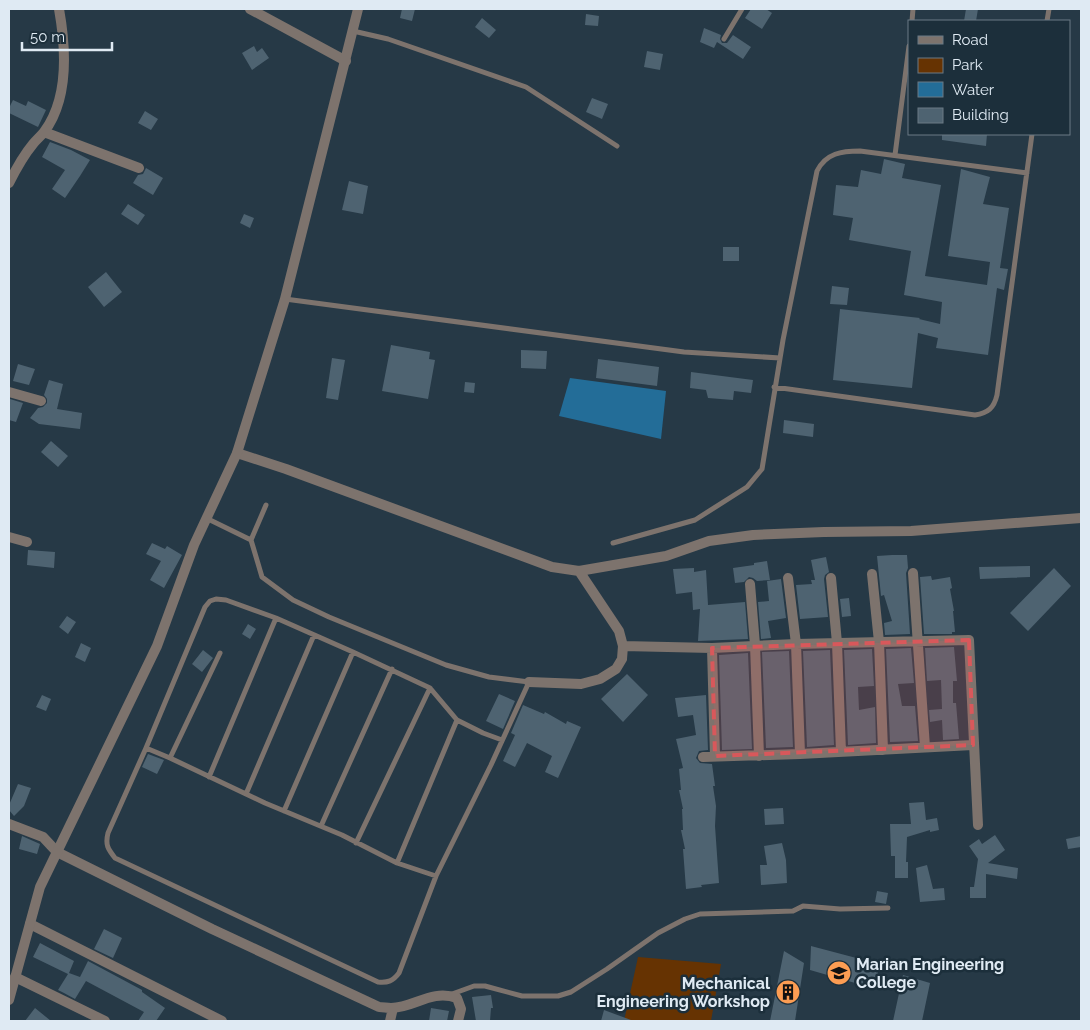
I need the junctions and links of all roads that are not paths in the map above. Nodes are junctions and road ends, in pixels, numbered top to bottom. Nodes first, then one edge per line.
1 (59, 9) edge
2 (250, 9) edge
3 (358, 9) edge
4 (742, 9) edge
5 (353, 31) junction
6 (724, 39) dead end
7 (908, 54) edge
8 (346, 61) junction
9 (44, 132) junction
10 (1032, 135) edge
11 (617, 146) dead end
12 (895, 155) junction
13 (139, 168) dead end
14 (1027, 173) junction
15 (9, 183) edge
16 (285, 300) junction
17 (780, 358) junction
18 (774, 387) junction
19 (9, 392) edge
20 (41, 401) dead end
21 (237, 453) junction
22 (266, 505) dead end
23 (206, 518) junction
24 (1081, 518) edge
25 (9, 537) edge
26 (251, 540) junction
27 (27, 542) dead end
28 (614, 543) dead end
29 (580, 571) junction
30 (913, 573) dead end
31 (872, 574) dead end
32 (788, 578) dead end
33 (831, 578) dead end
34 (750, 584) dead end
35 (276, 618) junction
36 (314, 635) junction
37 (919, 641) junction
38 (879, 642) junction
39 (837, 643) junction
40 (796, 644) junction
41 (623, 646) junction
42 (755, 646) junction
43 (712, 648) junction
44 (353, 652) junction
45 (220, 653) dead end
46 (392, 669) junction
47 (529, 682) junction
48 (430, 688) junction
49 (457, 720) junction
50 (502, 740) junction
51 (973, 745) junction
52 (925, 747) junction
53 (146, 748) junction
54 (883, 750) junction
55 (841, 752) junction
56 (800, 754) junction
57 (715, 756) junction
58 (759, 756) junction
59 (703, 757) dead end
60 (170, 758) junction
61 (209, 777) junction
62 (246, 794) junction
63 (284, 811) junction
64 (9, 824) edge
65 (978, 825) dead end
66 (321, 826) junction
67 (356, 843) junction
68 (57, 852) junction
69 (397, 862) junction
70 (436, 876) junction
71 (888, 908) dead end
72 (30, 924) junction
73 (15, 977) junction
74 (449, 995) junction
75 (9, 1000) edge
76 (393, 1008) junction
77 (105, 1021) edge
78 (222, 1021) edge
79 (390, 1021) edge
80 (458, 1021) edge

1 - 9 street
2 - 8 street
3 - 5 street
4 - 6 lane
5 - 8 street
5 - 11 lane
7 - 12 lane
8 - 16 street
9 - 13 street
9 - 15 street
10 - 14 lane
12 - 14 lane
12 - 17 lane
14 - 18 lane
16 - 17 lane
16 - 21 street
17 - 18 lane
18 - 28 lane
19 - 20 street
21 - 23 street
21 - 29 street
22 - 26 lane
23 - 26 lane
23 - 68 street
24 - 29 street
25 - 27 street
26 - 47 lane
29 - 41 street
30 - 37 street
31 - 38 street
32 - 40 street
33 - 39 street
34 - 42 street
35 - 36 lane
35 - 53 lane
35 - 61 lane
36 - 44 lane
36 - 62 lane
37 - 38 street
37 - 51 street
37 - 52 street
38 - 39 street
38 - 54 street
39 - 40 street
39 - 55 street
40 - 42 street
40 - 56 street
41 - 43 street
41 - 47 street
42 - 43 street
42 - 58 street
43 - 57 street
44 - 46 lane
44 - 63 lane
45 - 60 lane
46 - 48 lane
46 - 66 lane
47 - 50 lane
48 - 49 lane
48 - 67 lane
49 - 50 lane
49 - 69 lane
50 - 70 lane
51 - 52 street
51 - 65 street
52 - 54 street
53 - 60 lane
53 - 70 lane
54 - 55 street
55 - 56 street
56 - 58 street
57 - 58 street
57 - 59 street
60 - 61 lane
61 - 62 lane
62 - 63 lane
63 - 66 lane
64 - 68 street
66 - 67 lane
67 - 69 lane
68 - 72 street
68 - 76 street
69 - 70 lane
71 - 74 lane
72 - 73 street
72 - 78 street
73 - 75 street
73 - 77 street
74 - 76 street
74 - 80 street
76 - 79 street

